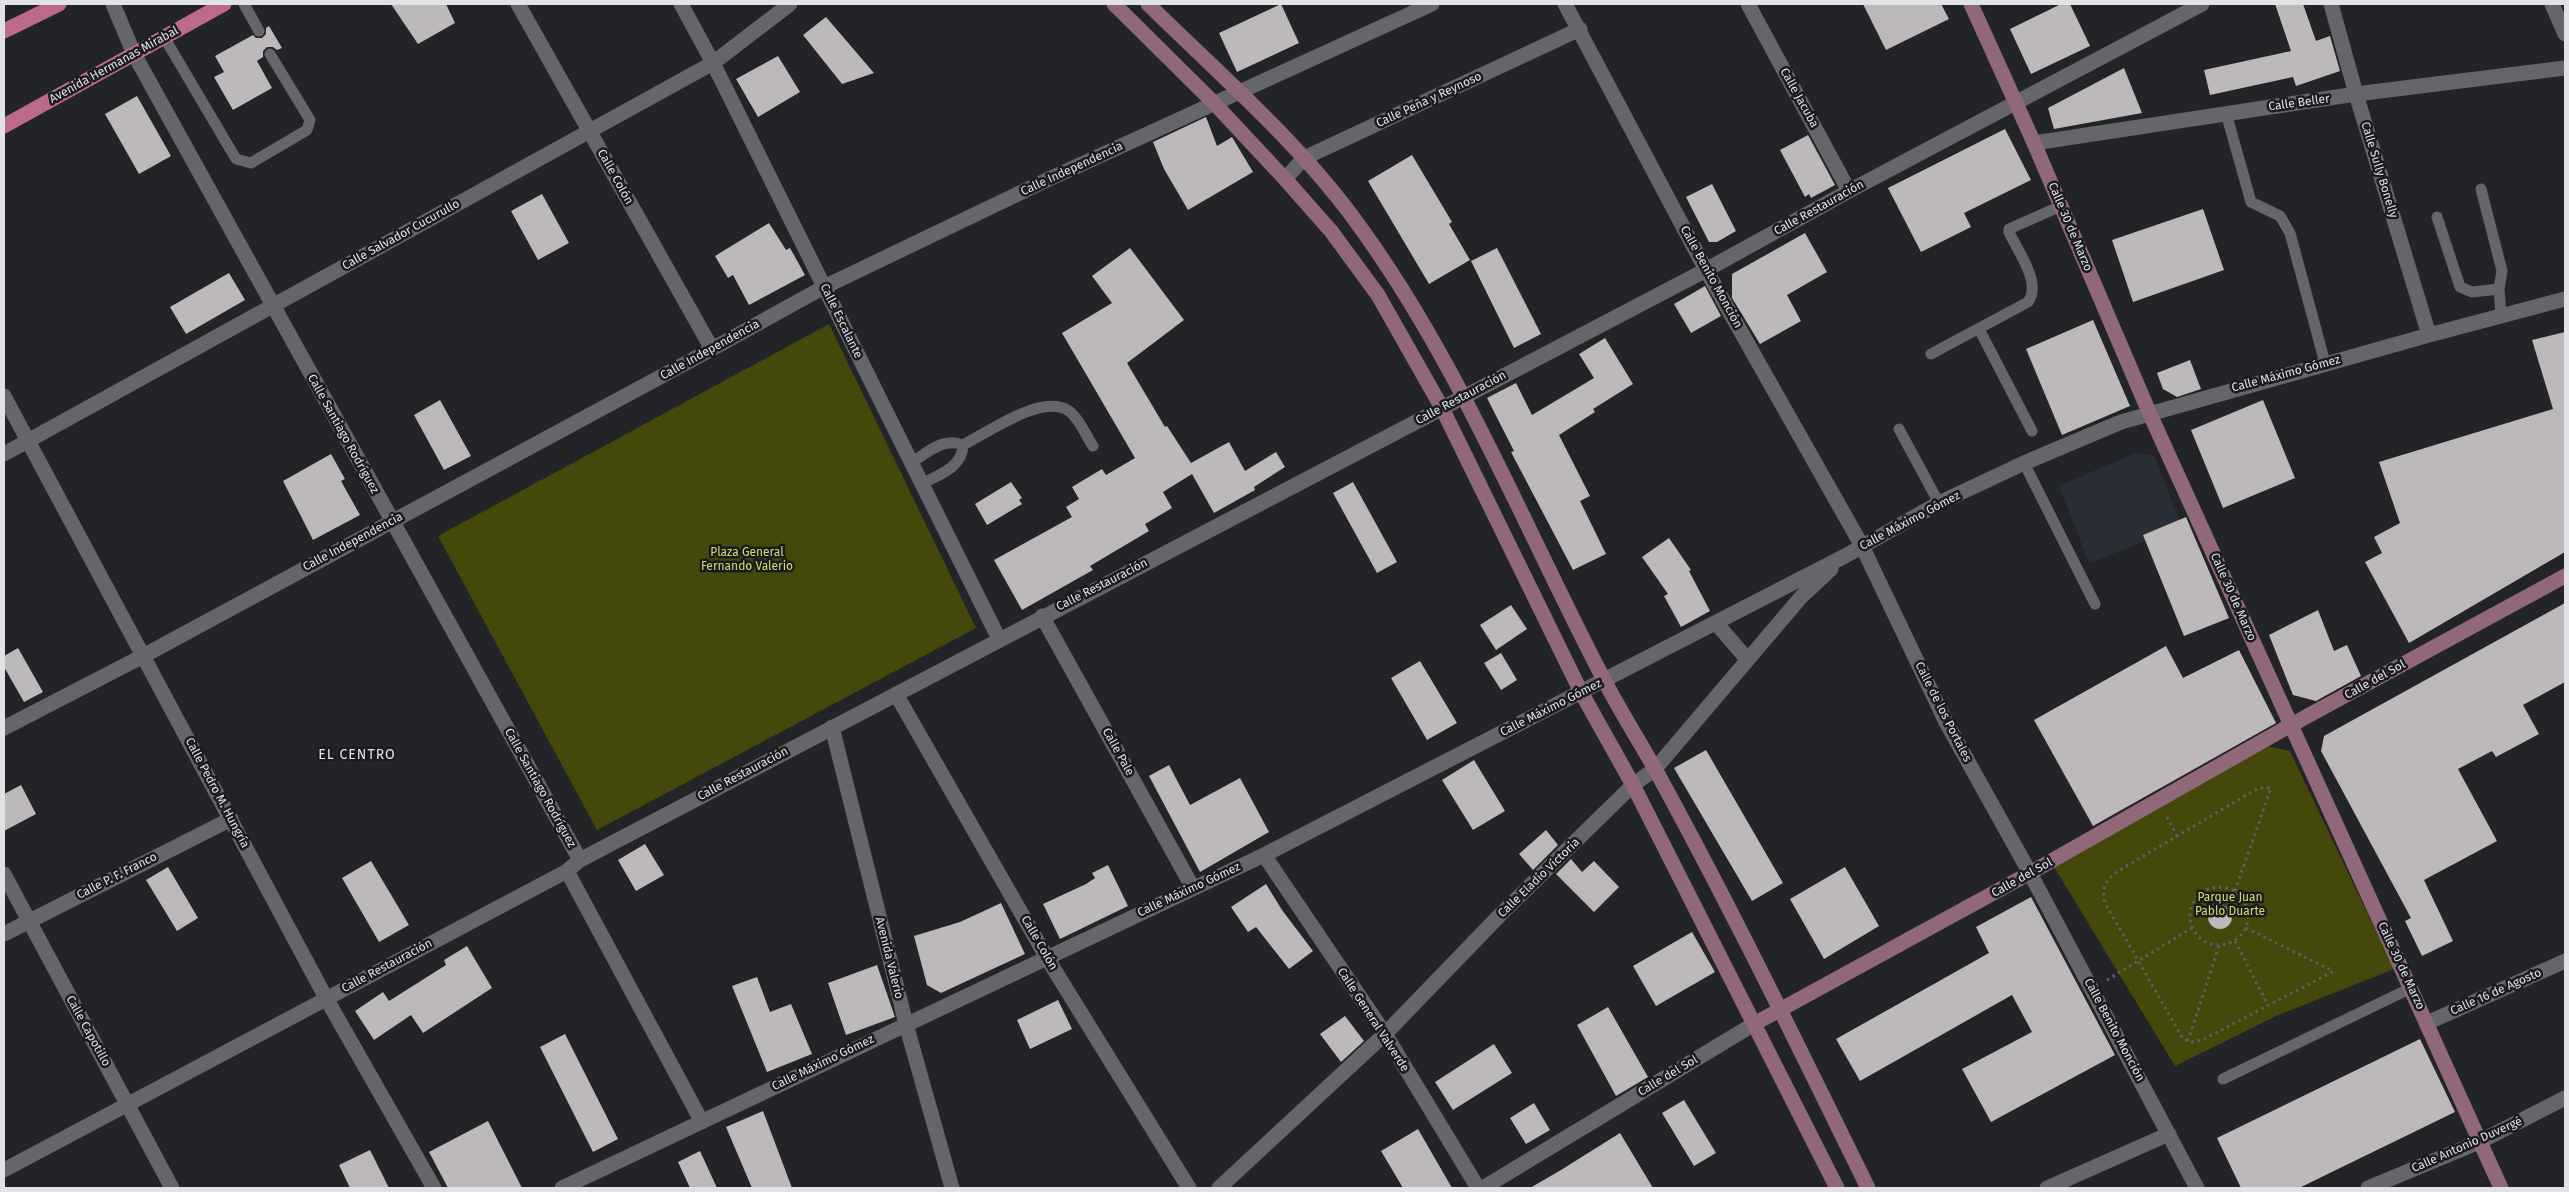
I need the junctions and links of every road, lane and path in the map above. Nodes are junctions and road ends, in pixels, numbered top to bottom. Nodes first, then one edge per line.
1 (58, 4) edge
2 (113, 4) edge
3 (224, 4) edge
4 (244, 4) edge
5 (518, 4) edge
6 (681, 4) edge
7 (790, 4) edge
8 (1114, 4) edge
9 (1148, 4) edge
10 (1432, 4) edge
11 (1566, 4) edge
12 (1748, 4) edge
13 (1971, 4) edge
14 (2202, 4) edge
15 (2331, 4) edge
16 (2552, 4) edge
17 (1580, 29) junction
18 (4, 31) edge
19 (258, 31) dead end
20 (2565, 34) edge
21 (164, 37) junction
22 (134, 54) junction
23 (270, 54) dead end
24 (713, 63) junction
25 (2565, 68) edge
26 (1238, 92) junction
27 (2356, 94) junction
28 (2016, 102) junction
29 (1214, 103) junction
30 (2226, 114) junction
31 (4, 126) edge
32 (589, 131) junction
33 (2034, 143) junction
34 (1304, 158) junction
35 (1285, 179) junction
36 (2481, 189) dead end
37 (1849, 191) junction
38 (2061, 206) junction
39 (2437, 217) dead end
40 (1706, 270) junction
41 (824, 287) junction
42 (2499, 289) junction
43 (2565, 299) edge
44 (272, 306) junction
45 (2501, 315) junction
46 (1979, 329) junction
47 (2429, 334) junction
48 (712, 350) junction
49 (1931, 354) dead end
50 (2325, 364) junction
51 (4, 396) edge
52 (1463, 396) junction
53 (1442, 408) junction
54 (2149, 412) junction
55 (1899, 429) dead end
56 (2032, 431) dead end
57 (26, 441) junction
58 (964, 445) junction
59 (1093, 446) dead end
60 (4, 454) edge
61 (911, 463) junction
62 (2024, 463) junction
63 (921, 484) junction
64 (1939, 503) junction
65 (391, 522) junction
66 (1862, 546) junction
67 (1845, 556) junction
68 (2565, 576) edge
69 (2095, 604) dead end
70 (1042, 616) junction
71 (1716, 623) junction
72 (999, 639) junction
73 (143, 656) junction
74 (1747, 659) junction
75 (1604, 681) junction
76 (1581, 692) junction
77 (896, 694) junction
78 (2291, 726) junction
79 (832, 727) junction
80 (4, 728) edge
81 (1655, 769) junction
82 (1633, 785) junction
83 (231, 819) junction
84 (1264, 855) junction
85 (580, 860) junction
86 (567, 871) junction
87 (2030, 873) junction
88 (4, 874) edge
89 (1193, 888) junction
90 (2235, 891) junction
91 (29, 921) junction
92 (2192, 928) junction
93 (2246, 928) junction
94 (4, 934) edge
95 (2236, 941) junction
96 (2219, 946) junction
97 (1047, 958) junction
98 (2565, 961) edge
99 (2139, 962) junction
100 (2411, 988) junction
101 (2092, 989) junction
102 (326, 998) junction
103 (2269, 1007) junction
104 (1781, 1010) junction
105 (906, 1024) junction
106 (1754, 1024) junction
107 (2427, 1024) junction
108 (1385, 1034) junction
109 (2188, 1041) junction
110 (2223, 1079) dead end
111 (2565, 1098) edge
112 (129, 1106) junction
113 (702, 1122) junction
114 (2169, 1134) junction
115 (2479, 1142) junction
116 (4, 1170) edge
117 (172, 1188) edge
118 (434, 1188) edge
119 (562, 1188) edge
120 (952, 1188) edge
121 (1189, 1188) edge
122 (1219, 1188) edge
123 (1478, 1188) edge
124 (1483, 1188) edge
125 (1837, 1188) edge
126 (1868, 1188) edge
127 (2047, 1188) edge
128 (2197, 1188) edge
129 (2368, 1188) edge
130 (2502, 1188) edge

1 - 18 main road
2 - 22 street, Calle Santiago Rodríguez
3 - 21 main road, Avenida Hermanas Mirabal
4 - 19 lane
5 - 32 street, Calle Colón
6 - 24 street, Calle Escalante
7 - 24 street, Calle Salvador Cucurullo
8 - 29 main road
9 - 26 main road
10 - 26 street, Calle Independencia
11 - 17 street, Calle Benito Monción
12 - 37 street, Calle Jacuba
13 - 28 main road, Calle 30 de Marzo
14 - 28 street, Calle Restauración
15 - 27 street, Calle Sully Bonelly
16 - 20 street
17 - 34 street, Calle Peña y Reynoso
17 - 40 street, Calle Benito Monción
21 - 22 main road, Avenida Hermanas Mirabal
21 - 23 lane
22 - 31 main road, Avenida Hermanas Mirabal
22 - 44 street, Calle Santiago Rodríguez
24 - 32 street, Calle Salvador Cucurullo
24 - 41 street, Calle Escalante
25 - 27 street, Calle Beller
26 - 29 street, Calle Independencia
26 - 34 main road
27 - 30 street, Calle Beller
27 - 47 street, Calle Sully Bonelly
28 - 33 main road, Calle 30 de Marzo
28 - 37 street, Calle Restauración
29 - 35 main road
29 - 41 street, Calle Independencia
30 - 33 street, Calle Beller
30 - 50 lane
32 - 44 street, Calle Salvador Cucurullo
32 - 48 street, Calle Colón
33 - 38 main road, Calle 30 de Marzo
34 - 35 street, Calle Peña y Reynoso
34 - 52 main road
35 - 53 main road
36 - 42 lane
37 - 40 street, Calle Restauración
38 - 46 lane
38 - 54 main road, Calle 30 de Marzo
39 - 42 lane
40 - 52 street, Calle Restauración
40 - 66 street, Calle Benito Monción
41 - 48 street, Calle Independencia
41 - 61 street, Calle Escalante
42 - 45 lane
43 - 45 street, Calle Máximo Gómez
44 - 57 street, Calle Salvador Cucurullo
44 - 65 street, Calle Santiago Rodríguez
45 - 47 street, Calle Máximo Gómez
46 - 49 lane
46 - 56 lane
47 - 50 street, Calle Máximo Gómez
48 - 65 street, Calle Independencia
50 - 54 street, Calle Máximo Gómez
51 - 57 street, Calle Pedro M. Hungría
52 - 53 street, Calle Restauración
52 - 75 main road
53 - 70 street, Calle Restauración
53 - 76 main road
54 - 62 street, Calle Máximo Gómez
54 - 78 main road, Calle 30 de Marzo
55 - 64 lane
57 - 60 street, Calle Salvador Cucurullo
57 - 73 street, Calle Pedro M. Hungría
58 - 59 lane
58 - 61 lane
58 - 63 lane
61 - 63 street, Calle Escalante
62 - 64 street, Calle Máximo Gómez
62 - 69 lane
63 - 72 street, Calle Escalante
64 - 66 street, Calle Máximo Gómez
65 - 73 street, Calle Independencia
65 - 85 street, Calle Santiago Rodríguez
66 - 67 street, Calle Máximo Gómez
66 - 87 street, Calle de los Portales
67 - 71 street, Calle Máximo Gómez
67 - 74 street, Calle Eladio Victoria
68 - 78 main road, Calle del Sol
70 - 72 street, Calle Restauración
70 - 89 street, Calle Pale
71 - 74 street
71 - 75 street, Calle Máximo Gómez
72 - 77 street, Calle Restauración
73 - 80 street, Calle Independencia
73 - 83 street, Calle Pedro M. Hungría
74 - 81 street, Calle Eladio Victoria
75 - 76 street, Calle Máximo Gómez
75 - 81 main road
76 - 82 main road
76 - 84 street, Calle Máximo Gómez
77 - 79 street, Calle Restauración
77 - 97 street, Calle Colón
78 - 87 main road, Calle del Sol
78 - 100 main road, Calle 30 de Marzo
79 - 85 street, Calle Restauración
79 - 105 street, Avenida Valerio
81 - 82 street, Calle Eladio Victoria
81 - 104 main road
82 - 106 main road
82 - 108 street, Calle Eladio Victoria
83 - 91 street, Calle P. F. Franco
83 - 102 street, Calle Pedro M. Hungría
84 - 89 street, Calle Máximo Gómez
84 - 108 street, Calle General Valverde
85 - 86 street, Calle Restauración
86 - 102 street, Calle Restauración
86 - 113 street
87 - 101 street, Calle Benito Monción
87 - 104 main road, Calle del Sol
88 - 91 street, Calle Capotillo
89 - 97 street, Calle Máximo Gómez
90 - 92 path
90 - 93 path
90 - 99 path
91 - 94 street, Calle P. F. Franco
91 - 112 street, Calle Capotillo
92 - 96 path
92 - 99 path
93 - 95 path
93 - 103 path
95 - 96 path
95 - 103 path
96 - 109 path
97 - 105 street, Calle Máximo Gómez
97 - 121 street, Calle Colón
98 - 107 street, Calle 16 de Agosto
99 - 101 path
99 - 109 path
100 - 107 main road, Calle 30 de Marzo
100 - 110 lane
101 - 114 street, Calle Benito Monción
102 - 112 street, Calle Restauración
102 - 118 street, Calle Pedro M. Hungría
103 - 109 path
104 - 106 main road, Calle del Sol
104 - 126 main road
105 - 113 street, Calle Máximo Gómez
105 - 120 street, Avenida Valerio
106 - 124 street, Calle del Sol
106 - 125 main road
107 - 115 main road, Calle 30 de Marzo
108 - 122 street, Calle Eladio Victoria
108 - 123 street, Calle General Valverde
111 - 115 street, Calle Antonio Duvergé
112 - 116 street, Calle Restauración
112 - 117 street, Calle Capotillo
113 - 119 street, Calle Máximo Gómez
114 - 127 street
114 - 128 street, Calle Benito Monción
115 - 129 street, Calle Antonio Duvergé
115 - 130 main road, Calle 30 de Marzo

